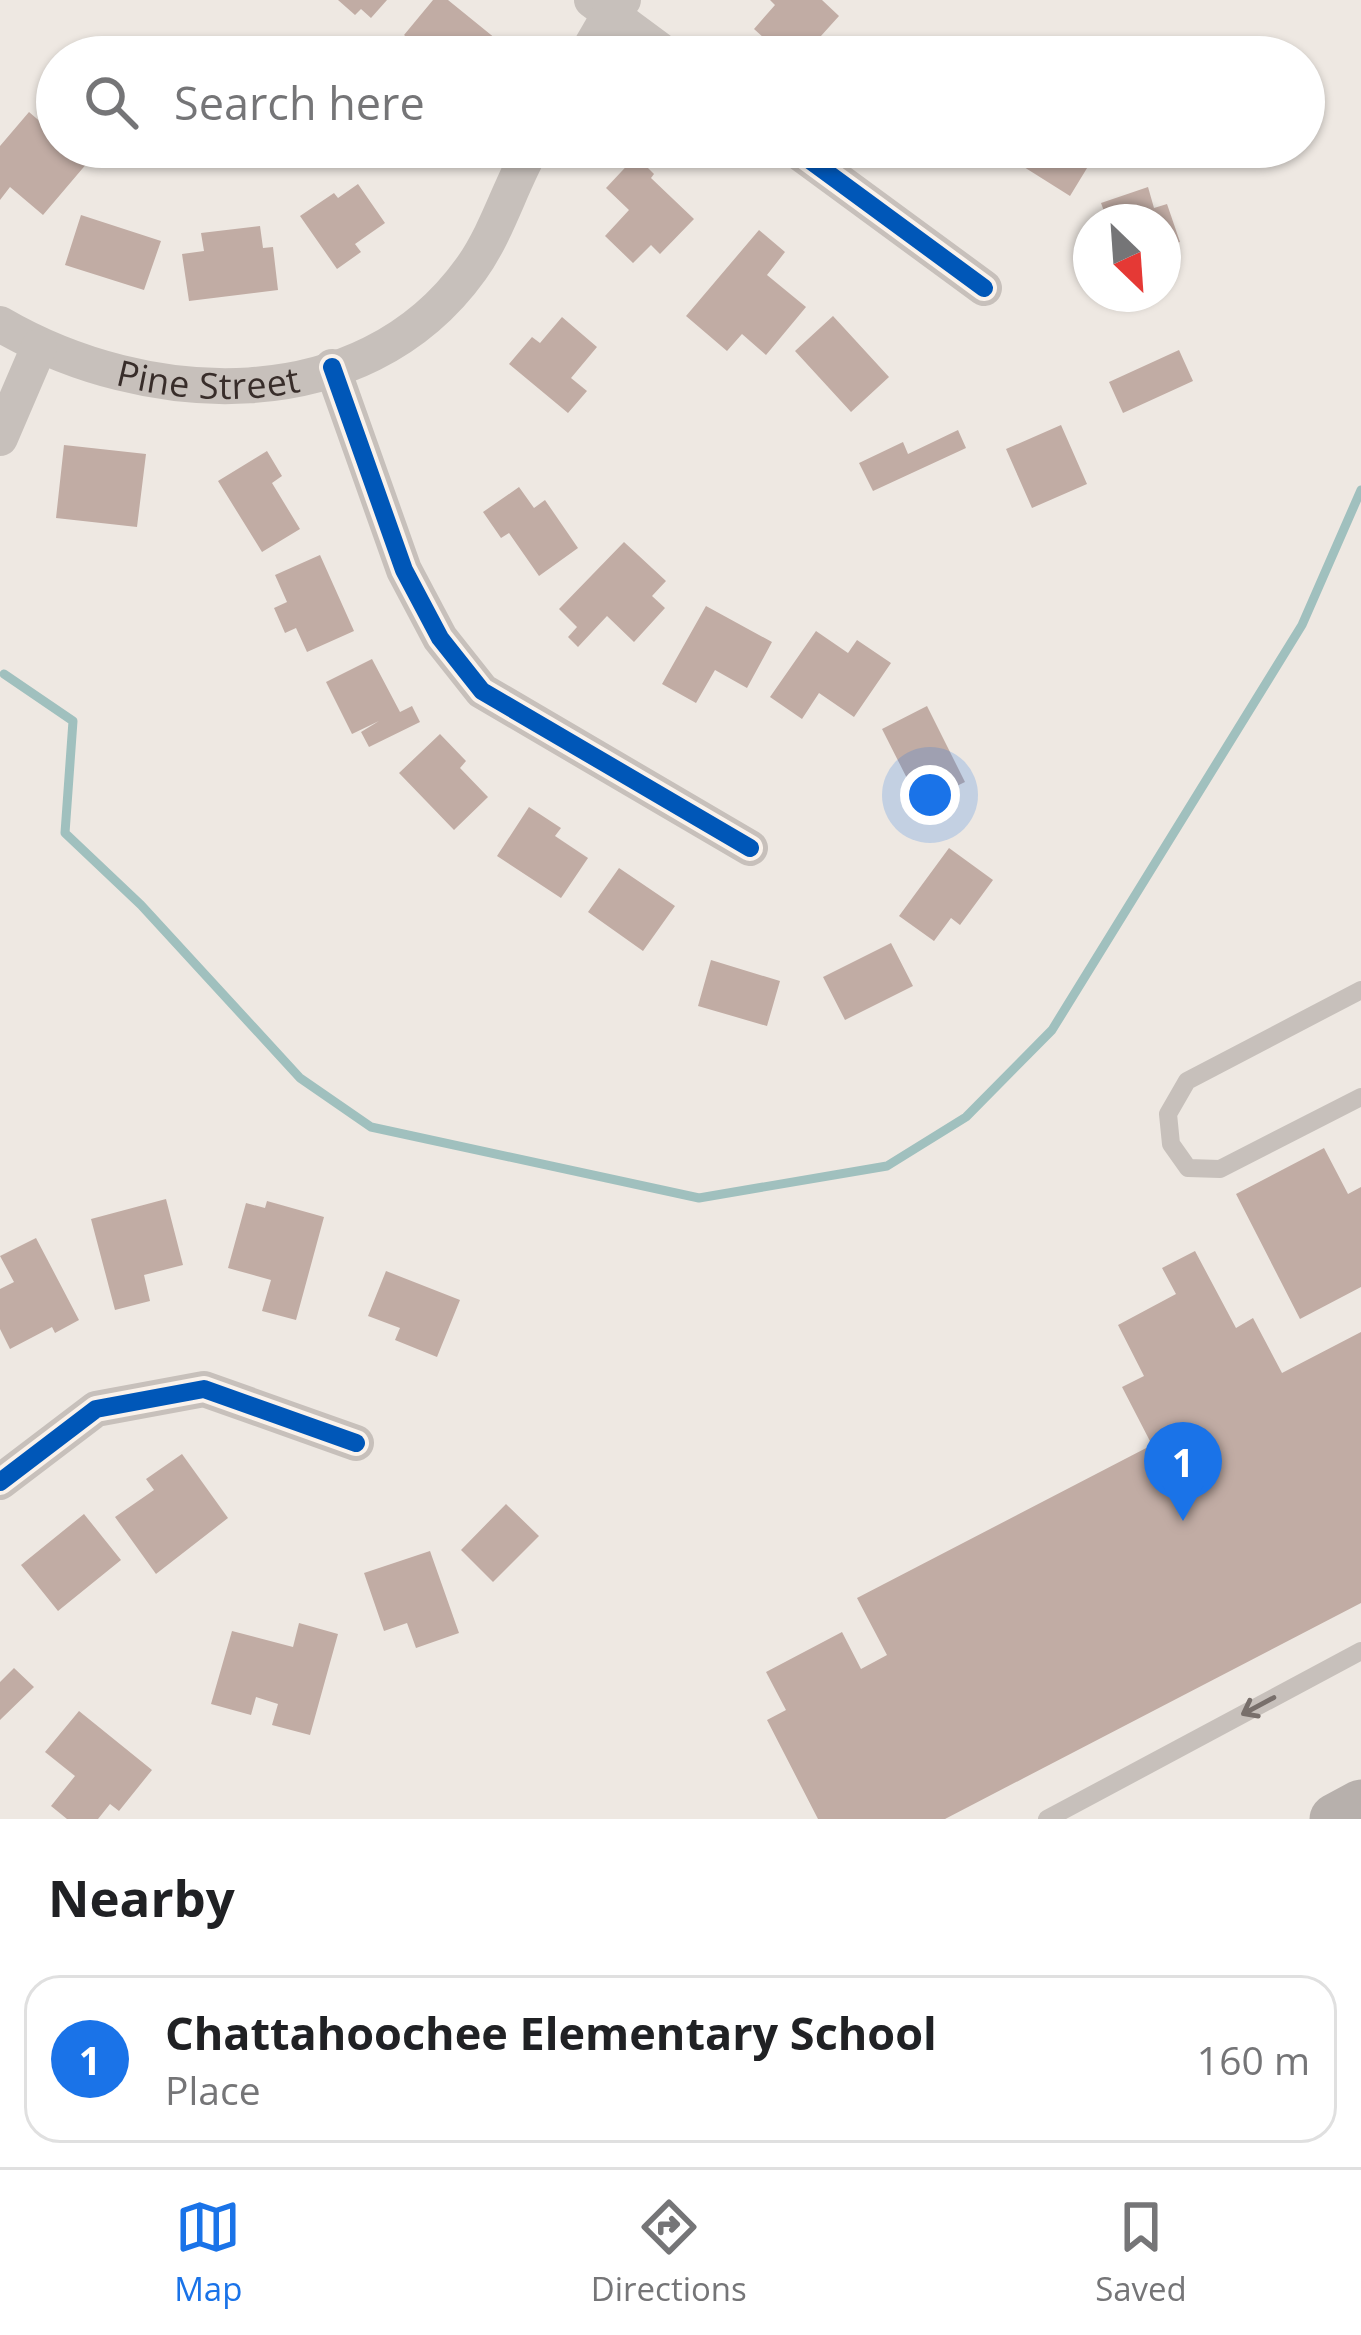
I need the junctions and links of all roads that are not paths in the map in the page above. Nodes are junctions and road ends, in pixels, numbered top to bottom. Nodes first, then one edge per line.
1 (608, 5) edge
2 (594, 36) edge
3 (644, 36) edge
4 (522, 168) edge
5 (821, 168) edge
6 (984, 288) dead end
7 (0, 324) edge
8 (39, 347) junction
9 (332, 367) junction
10 (0, 437) edge
11 (750, 848) dead end
12 (1361, 990) edge
13 (1361, 1097) edge
14 (356, 1443) dead end
15 (0, 1482) edge
16 (1361, 1651) edge
17 (1361, 1805) edge
18 (1047, 1819) edge
19 (1335, 1819) edge

1 - 2 street
1 - 3 street
4 - 9 street, Pine Street
5 - 6 street
7 - 8 street, Pine Street
8 - 9 street, Pine Street
8 - 10 street
9 - 11 street
12 - 13 lane
14 - 15 street
16 -> 18 lane
17 - 19 street

